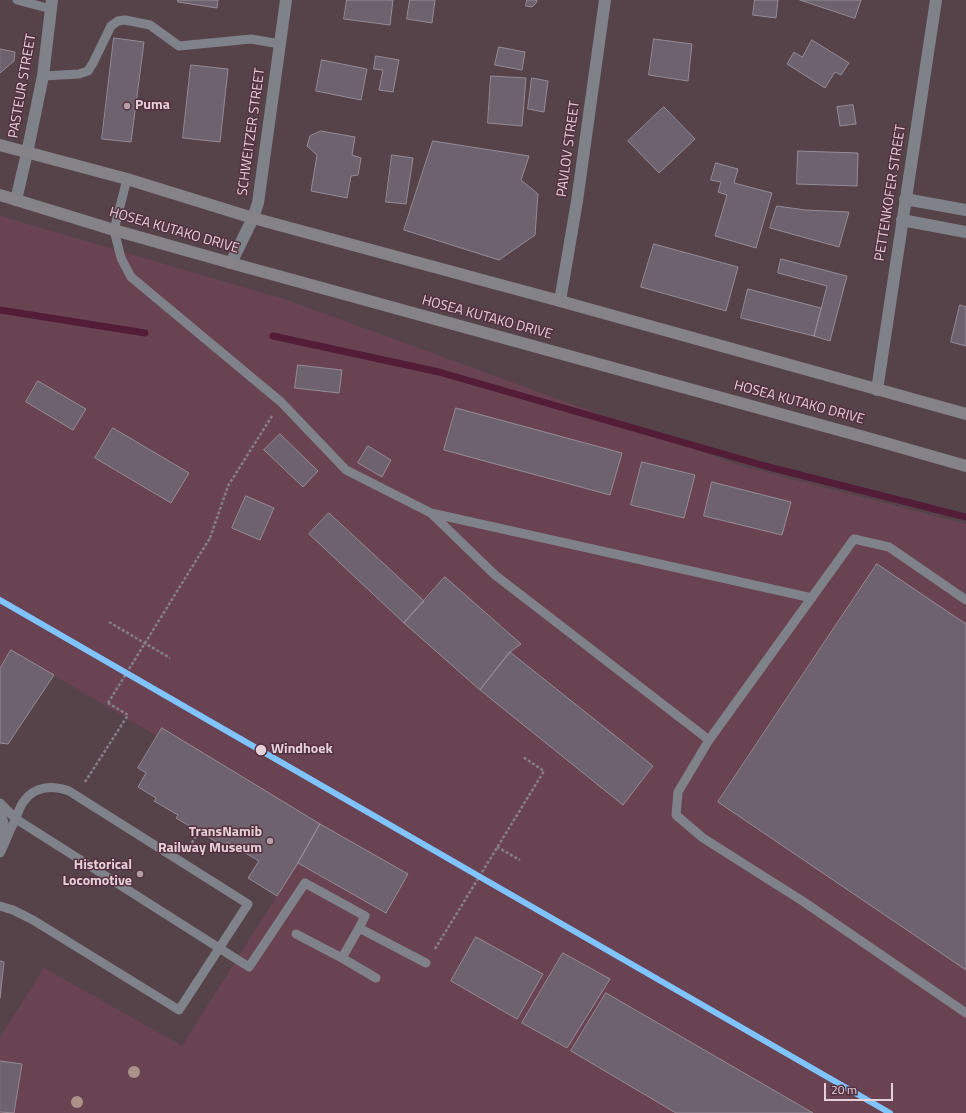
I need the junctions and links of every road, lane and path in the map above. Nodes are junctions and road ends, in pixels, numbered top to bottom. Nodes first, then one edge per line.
1 (17, 0) edge
2 (286, 0) edge
3 (605, 0) edge
4 (936, 0) edge
5 (51, 5) edge
6 (280, 44) junction
7 (43, 76) junction
8 (0, 146) edge
9 (27, 152) junction
10 (127, 179) junction
11 (0, 195) edge
12 (16, 200) junction
13 (905, 200) junction
14 (966, 210) edge
15 (253, 218) junction
16 (902, 220) junction
17 (114, 230) junction
18 (966, 232) edge
19 (231, 263) junction
20 (560, 301) junction
21 (877, 390) junction
22 (280, 402) junction
23 (966, 414) edge
24 (966, 466) edge
25 (431, 513) junction
26 (812, 598) junction
27 (966, 600) edge
28 (109, 622) dead end
29 (145, 643) junction
30 (170, 658) dead end
31 (709, 740) junction
32 (523, 757) dead end
33 (76, 796) junction
34 (0, 804) edge
35 (16, 819) junction
36 (497, 847) junction
37 (1, 850) edge
38 (520, 860) dead end
39 (0, 906) edge
40 (359, 928) junction
41 (296, 934) dead end
42 (442, 938) dead end
43 (219, 948) junction
44 (342, 958) junction
45 (426, 963) dead end
46 (376, 978) dead end
47 (966, 1013) edge

1 - 5 lane
2 - 6 street, SCHWEITZER STREET
3 - 20 street, PAVLOV STREET
4 - 13 street, PETTENKOFER STREET
5 - 7 street, PASTEUR STREET
6 - 7 lane
6 - 15 street, SCHWEITZER STREET
7 - 9 street, PASTEUR STREET
8 - 9 main road
9 - 10 main road
9 - 12 street, PASTEUR STREET
10 - 15 main road
10 - 17 lane
11 - 12 main road, HOSEA KUTAKO DRIVE
12 - 17 main road, HOSEA KUTAKO DRIVE
13 - 14 street
13 - 16 street, PETTENKOFER STREET
15 - 19 street, SCHWEITZER STREET
15 - 20 main road
16 - 18 street
16 - 21 street, PETTENKOFER STREET
17 - 19 main road, HOSEA KUTAKO DRIVE
17 - 22 lane
19 - 24 main road, HOSEA KUTAKO DRIVE
20 - 21 main road
21 - 23 main road
22 - 25 lane
22 - 29 path, bridge
25 - 26 lane
25 - 31 lane
26 - 27 lane
26 - 31 lane
28 - 29 path
29 - 30 path
29 - 33 path, bridge
31 - 47 lane
32 - 36 path
33 - 35 lane
33 - 43 lane
34 - 35 lane
34 - 37 lane
35 - 37 lane
35 - 43 lane
36 - 38 path
36 - 42 path
39 - 43 lane
40 - 43 lane
40 - 44 lane
40 - 45 lane
41 - 44 lane
44 - 46 lane

